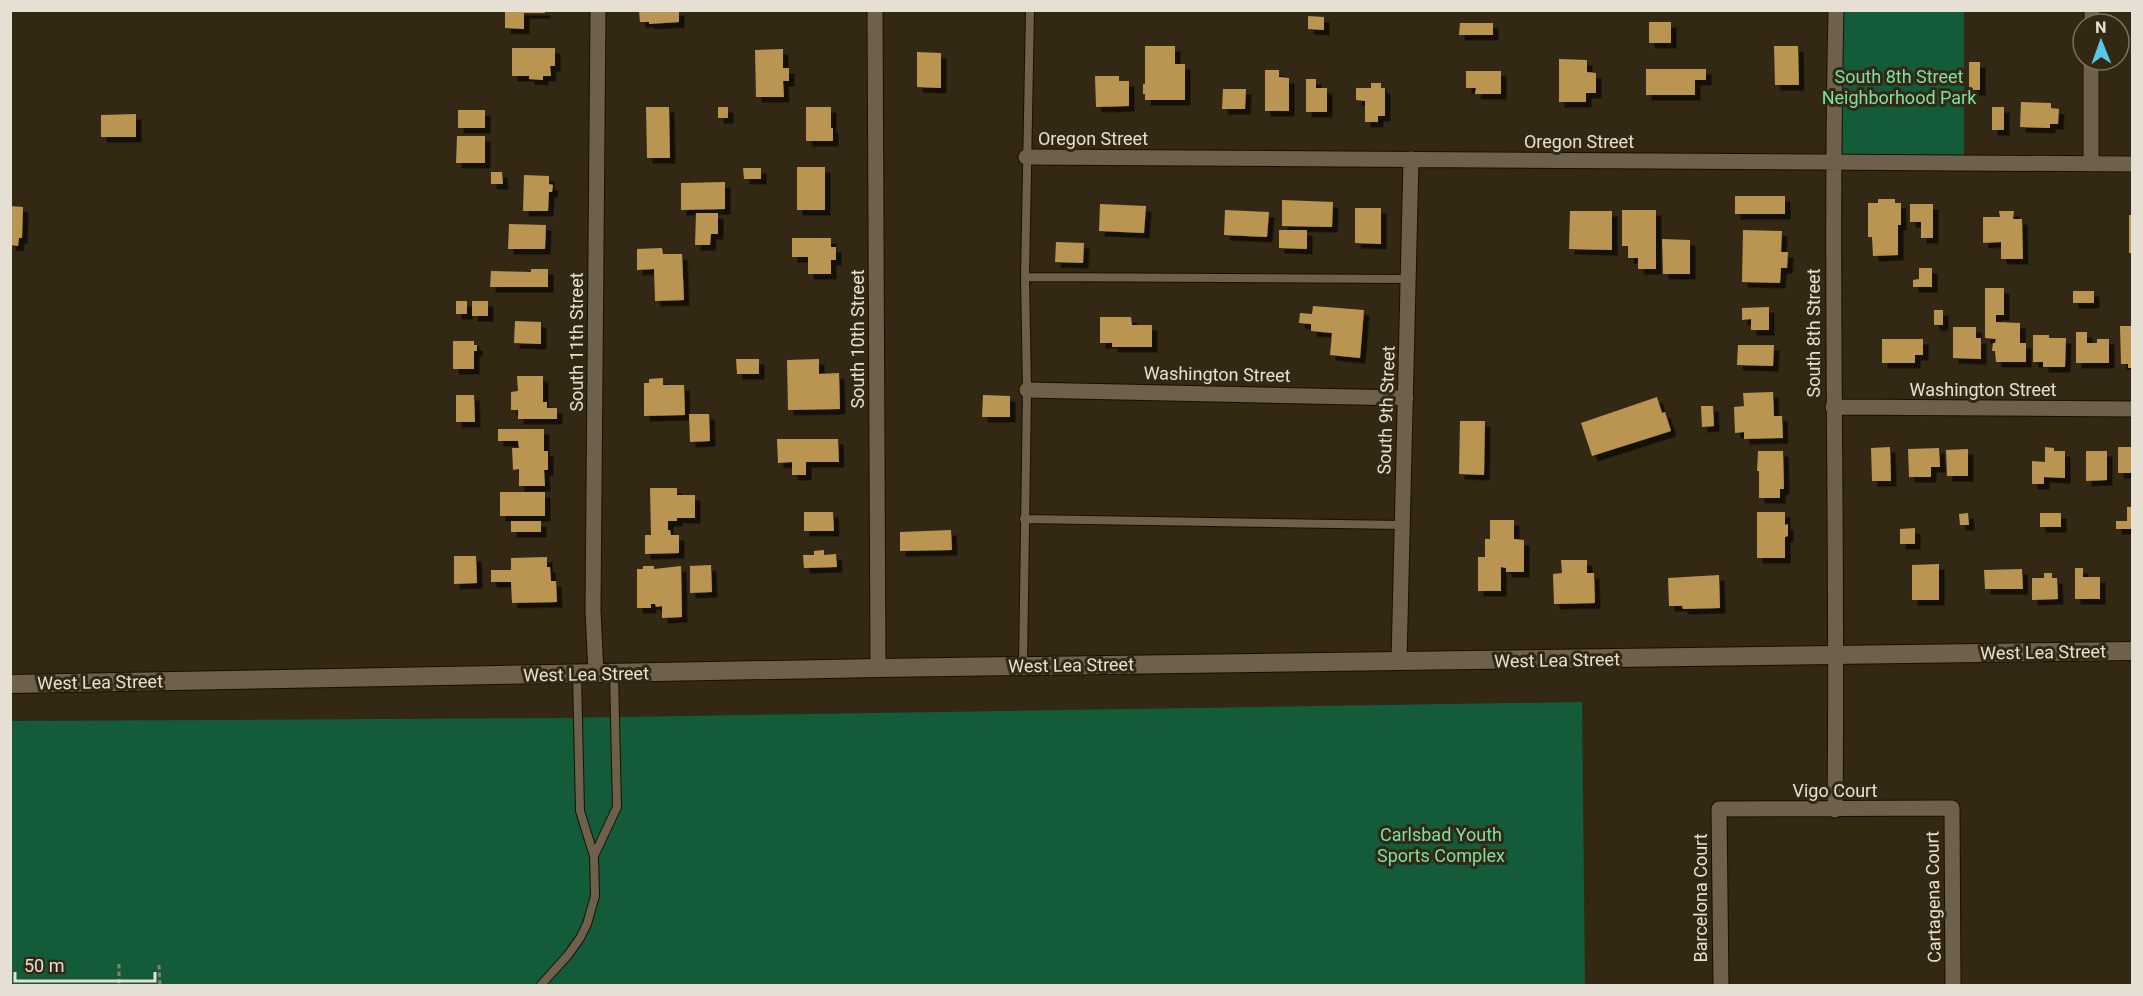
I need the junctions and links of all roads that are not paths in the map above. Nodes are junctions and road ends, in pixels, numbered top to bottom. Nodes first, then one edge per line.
1 (598, 10) edge
2 (876, 10) edge
3 (1030, 10) edge
4 (1836, 10) edge
5 (2091, 72) edge
6 (1026, 158) junction
7 (1412, 159) junction
8 (1833, 162) junction
9 (2091, 164) junction
10 (2133, 164) edge
11 (1025, 277) junction
12 (1410, 279) junction
13 (1027, 390) junction
14 (1406, 398) junction
15 (1833, 407) junction
16 (2133, 409) edge
17 (1024, 519) junction
18 (1403, 525) junction
19 (2133, 651) edge
20 (1837, 655) junction
21 (1399, 662) junction
22 (1023, 666) junction
23 (878, 668) junction
24 (605, 674) junction
25 (577, 675) junction
26 (10, 684) edge
27 (1952, 808) joint
28 (1719, 809) joint
29 (1835, 810) junction
30 (594, 856) junction
31 (540, 986) edge
32 (1720, 986) edge
33 (1953, 986) edge

1 - 24 street, South 11th Street
2 - 23 street, South 10th Street
3 - 6 lane
4 - 8 street, South 8th Street
5 - 9 street
6 - 7 street, Oregon Street
6 - 11 lane
7 - 8 street, Oregon Street
7 - 12 street, South 9th Street
8 - 9 street, Oregon Street
8 - 15 street, South 8th Street
9 - 10 street, Oregon Street
11 - 12 lane
11 - 13 lane
12 - 14 street, South 9th Street
13 - 14 street, Washington Street
13 - 17 lane
14 - 18 street, South 9th Street
15 - 16 street, Washington Street
15 - 20 street, South 8th Street
17 - 18 lane
17 - 22 lane
18 - 21 street, South 9th Street
19 - 20 main road, West Lea Street
20 - 21 main road, West Lea Street
20 - 29 street, South 8th Street
21 - 22 main road, West Lea Street
22 - 23 main road, West Lea Street
23 - 24 main road, West Lea Street
24 - 25 main road, West Lea Street
24 - 30 lane
25 - 26 main road, West Lea Street
25 - 30 lane
27 - 29 street, Vigo Court
27 - 33 street, Cartagena Court
28 - 29 street, Vigo Court
28 - 32 street, Barcelona Court
30 - 31 lane

